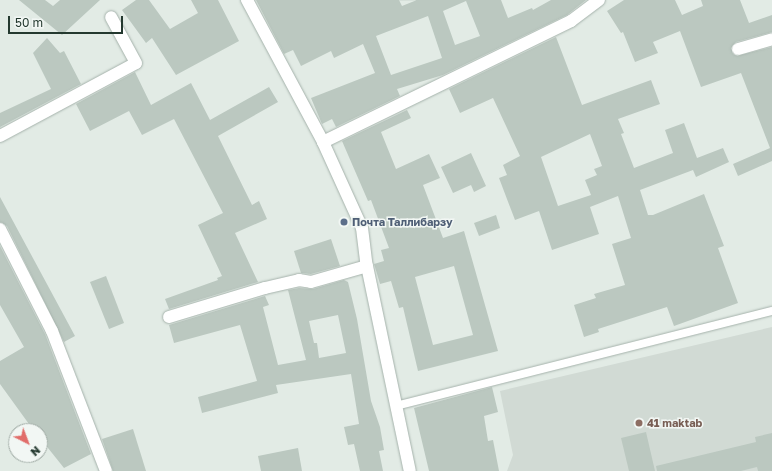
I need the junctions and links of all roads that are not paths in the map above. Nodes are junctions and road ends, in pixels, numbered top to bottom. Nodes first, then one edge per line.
1 (247, 0) edge
2 (593, 1) edge
3 (111, 17) dead end
4 (772, 39) edge
5 (738, 49) dead end
6 (0, 136) edge
7 (323, 142) junction
8 (0, 229) edge
9 (367, 266) junction
10 (772, 312) edge
11 (170, 317) dead end
12 (396, 406) junction
13 (106, 471) edge
14 (410, 471) edge

1 - 7 street
2 - 7 street
3 - 6 street
4 - 5 street
7 - 9 street
8 - 13 street
9 - 11 street
9 - 12 street
10 - 12 lane
12 - 14 street

